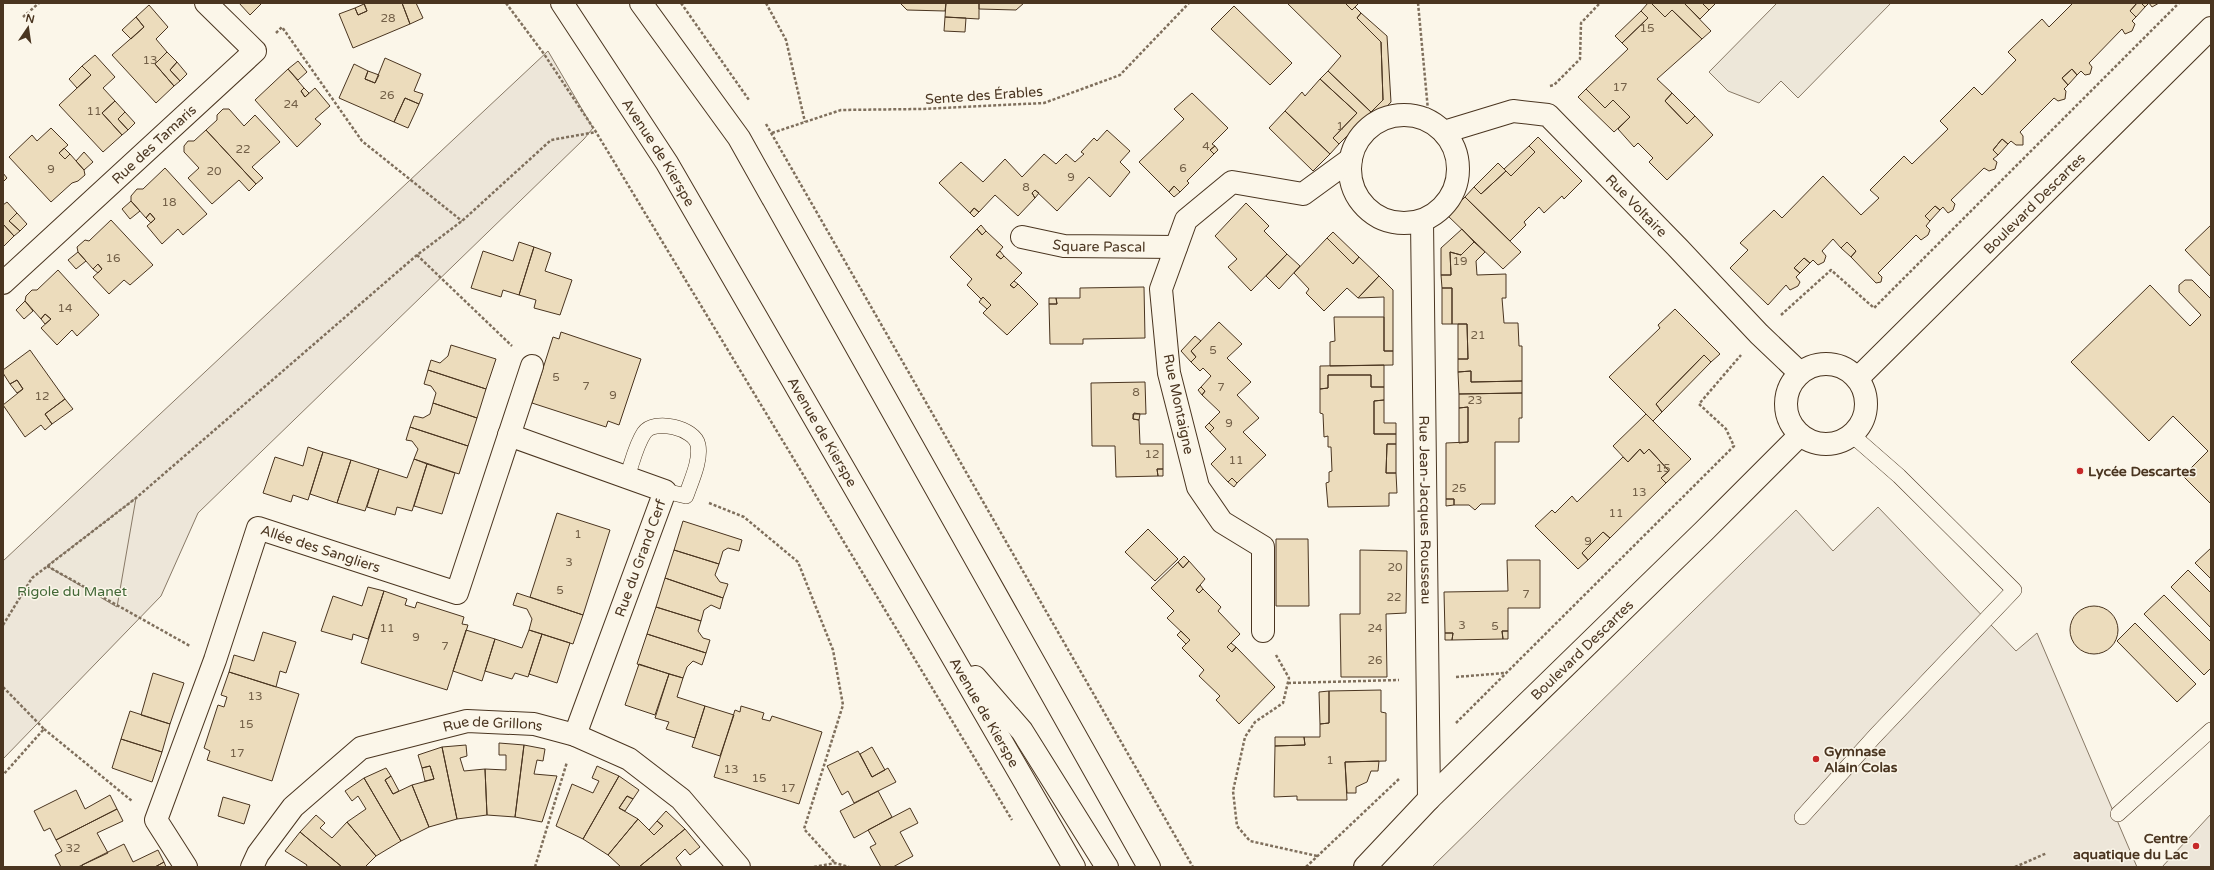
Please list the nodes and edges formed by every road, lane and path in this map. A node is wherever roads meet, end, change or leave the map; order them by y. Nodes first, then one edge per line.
1 (39, 3) edge
2 (206, 3) edge
3 (506, 3) edge
4 (562, 3) edge
5 (641, 3) edge
6 (681, 3) edge
7 (766, 3) edge
8 (1189, 3) edge
9 (1418, 3) edge
10 (1600, 3) edge
11 (2180, 3) edge
12 (23, 16) dead end
13 (2211, 28) edge
14 (255, 51) junction
15 (1547, 87) dead end
16 (754, 107) dead end
17 (763, 120) dead end
18 (805, 122) junction
19 (1436, 127) junction
20 (596, 132) junction
21 (772, 132) junction
22 (1351, 159) junction
23 (462, 221) junction
24 (1422, 221) junction
25 (1022, 237) dead end
26 (1176, 247) junction
27 (417, 255) junction
28 (3, 283) edge
29 (1759, 334) junction
30 (532, 366) joint
31 (1800, 373) junction
32 (1858, 378) junction
33 (1800, 434) junction
34 (1852, 435) junction
35 (509, 436) junction
36 (627, 477) junction
37 (665, 491) junction
38 (686, 496) junction
39 (47, 566) junction
40 (3, 625) edge
41 (1263, 631) joint
42 (945, 644) junction
43 (215, 660) junction
44 (1506, 673) junction
45 (1428, 680) junction
46 (1288, 683) junction
47 (3, 687) edge
48 (44, 729) junction
49 (2211, 730) edge
50 (575, 734) junction
51 (1429, 750) junction
52 (3, 775) edge
53 (1430, 799) junction
54 (2118, 814) dead end
55 (1802, 817) dead end
56 (156, 820) junction
57 (1015, 826) dead end
58 (2047, 852) dead end
59 (1317, 856) junction
60 (835, 863) junction
61 (186, 867) edge
62 (252, 867) edge
63 (535, 867) edge
64 (739, 867) edge
65 (814, 867) edge
66 (849, 867) edge
67 (1074, 867) edge
68 (1107, 867) edge
69 (1149, 867) edge
70 (1193, 867) edge
71 (1306, 867) edge
72 (1365, 867) edge
73 (2015, 867) edge

1 - 12 path
2 - 14 street
3 - 20 path
4 - 42 street, Avenue de Kierspe
5 - 69 street
6 - 16 path
7 - 18 path
8 - 18 path, Sente des Érables
9 - 19 path
10 - 15 path
11 - 29 path
13 - 32 street, Boulevard Descartes
14 - 23 path
14 - 28 street, Rue des Tamaris
17 - 21 path
18 - 21 path, Sente des Érables
19 - 22 street
19 - 24 street
19 - 29 street, Rue Voltaire
20 - 23 path
20 - 57 path
21 - 70 path
22 - 24 street
22 - 26 street, Rue Montaigne
23 - 27 path
24 - 45 street, Rue Jean-Jacques Rousseau
25 - 26 street, Square Pascal
26 - 41 street, Rue Montaigne
27 - 30 path
27 - 39 path
29 - 31 street, Rue Voltaire
29 - 44 path
30 - 35 street, Allée des Sangliers
31 - 32 street
31 - 33 street
32 - 34 street
33 - 34 street
33 - 53 street, Boulevard Descartes
34 - 55 lane
35 - 36 street, Rue du Grand Cerf
35 - 43 street, Allée des Sangliers
36 - 37 street, Rue du Grand Cerf
36 - 38 lane
37 - 38 lane
37 - 50 street, Rue du Grand Cerf
38 - 60 path
39 - 40 path
39 - 43 path
41 - 46 path
42 - 67 street, Avenue de Kierspe
42 - 68 street
43 - 56 street, Allée des Sangliers
44 - 45 path
44 - 51 path
45 - 46 path
45 - 51 street, Rue Jean-Jacques Rousseau
46 - 59 path
47 - 48 path
48 - 52 path
48 - 56 path
49 - 54 lane
50 - 62 street, Rue de Grillons
50 - 63 path
50 - 64 street, Rue de Grillons
51 - 53 street, Rue Jean-Jacques Rousseau
51 - 59 path
53 - 72 street, Boulevard Descartes
56 - 61 street
58 - 73 path
59 - 71 path
60 - 65 path
60 - 66 path

